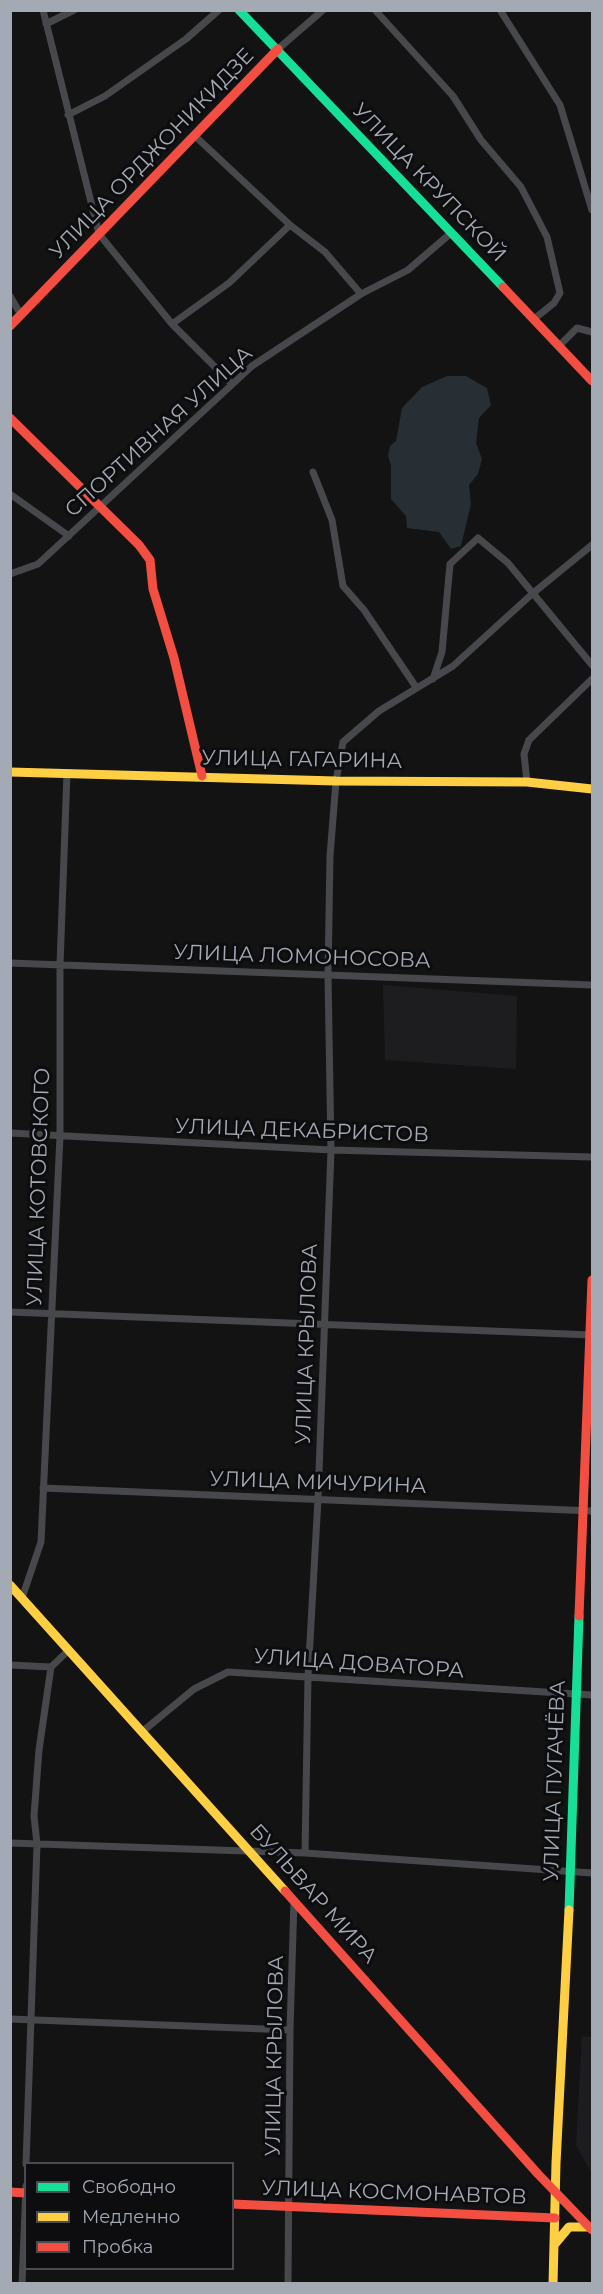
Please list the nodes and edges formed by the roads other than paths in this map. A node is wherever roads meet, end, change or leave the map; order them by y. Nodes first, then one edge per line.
1 (43, 10) edge
2 (74, 10) edge
3 (219, 10) edge
4 (239, 10) edge
5 (323, 10) edge
6 (375, 10) edge
7 (500, 10) edge
8 (46, 24) junction
9 (278, 50) junction
10 (68, 115) junction
11 (195, 136) junction
12 (592, 210) edge
13 (290, 225) junction
14 (451, 233) junction
15 (99, 234) junction
16 (361, 294) junction
17 (10, 296) edge
18 (21, 315) junction
19 (534, 319) junction
20 (172, 324) junction
21 (10, 326) edge
22 (592, 332) edge
23 (559, 346) junction
24 (592, 381) edge
25 (231, 383) junction
26 (10, 418) edge
27 (313, 472) dead end
28 (10, 494) edge
29 (100, 507) junction
30 (69, 536) junction
31 (592, 545) edge
32 (10, 574) edge
33 (532, 594) junction
34 (592, 665) edge
35 (432, 679) junction
36 (592, 679) edge
37 (416, 687) junction
38 (10, 772) edge
39 (66, 773) junction
40 (202, 776) junction
41 (336, 781) junction
42 (527, 782) junction
43 (592, 789) edge
44 (10, 963) edge
45 (60, 965) junction
46 (328, 975) junction
47 (592, 985) edge
48 (10, 1132) edge
49 (60, 1136) junction
50 (331, 1150) junction
51 (592, 1157) edge
52 (592, 1280) edge
53 (10, 1312) edge
54 (51, 1314) junction
55 (324, 1325) junction
56 (592, 1335) edge
57 (43, 1488) junction
58 (318, 1499) junction
59 (589, 1510) edge
60 (10, 1585) edge
61 (22, 1598) junction
62 (69, 1650) junction
63 (10, 1665) edge
64 (51, 1667) junction
65 (308, 1677) junction
66 (575, 1695) junction
67 (592, 1695) edge
68 (142, 1731) junction
69 (10, 1843) edge
70 (37, 1844) junction
71 (250, 1851) junction
72 (305, 1853) junction
73 (571, 1873) junction
74 (592, 1873) edge
75 (294, 1900) junction
76 (10, 2019) edge
77 (31, 2020) junction
78 (290, 2030) junction
79 (26, 2162) edge
80 (555, 2192) junction
81 (234, 2204) edge
82 (290, 2208) junction
83 (555, 2218) junction
84 (24, 2223) edge
85 (591, 2229) edge
86 (553, 2245) junction
87 (22, 2283) edge
88 (288, 2283) edge
89 (553, 2283) edge

1 - 8 street
2 - 8 street
3 - 10 street
4 - 9 street, УЛИЦА КРУПСКОЙ
5 - 9 street, УЛИЦА ОРДЖОНИКИДЗЕ
6 - 19 street
7 - 12 street
8 - 10 street
9 - 11 street, УЛИЦА ОРДЖОНИКИДЗЕ
9 - 14 street, УЛИЦА КРУПСКОЙ
10 - 15 street
11 - 13 street
11 - 15 street, УЛИЦА ОРДЖОНИКИДЗЕ
13 - 16 street
13 - 20 street
14 - 16 street, СПОРТИВНАЯ УЛИЦА
14 - 19 street, УЛИЦА КРУПСКОЙ
15 - 18 street, УЛИЦА ОРДЖОНИКИДЗЕ
15 - 20 street
16 - 25 street, СПОРТИВНАЯ УЛИЦА
17 - 18 street
18 - 21 street, УЛИЦА ОРДЖОНИКИДЗЕ
19 - 23 street, УЛИЦА КРУПСКОЙ
20 - 25 street
22 - 23 street
23 - 24 street, УЛИЦА КРУПСКОЙ
25 - 29 street, СПОРТИВНАЯ УЛИЦА
26 - 29 street
27 - 37 street
28 - 30 street, СПОРТИВНАЯ УЛИЦА
29 - 30 street, СПОРТИВНАЯ УЛИЦА
29 - 40 street
30 - 32 street, СПОРТИВНАЯ УЛИЦА
31 - 33 street, УЛИЦА КРЫЛОВА
33 - 34 street
33 - 35 street, УЛИЦА КРЫЛОВА
33 - 35 street
35 - 37 street, УЛИЦА КРЫЛОВА
36 - 42 street
37 - 41 street, УЛИЦА КРЫЛОВА
38 - 39 street, УЛИЦА ГАГАРИНА
39 - 40 street, УЛИЦА ГАГАРИНА
39 - 45 street, УЛИЦА КОТОВСКОГО
40 - 41 street, УЛИЦА ГАГАРИНА
41 - 42 street, УЛИЦА ГАГАРИНА
41 - 46 street, УЛИЦА КРЫЛОВА
42 - 43 street, УЛИЦА ГАГАРИНА
44 - 45 street, УЛИЦА ЛОМОНОСОВА
45 - 46 street, УЛИЦА ЛОМОНОСОВА
45 - 49 street, УЛИЦА КОТОВСКОГО
46 - 47 street, УЛИЦА ЛОМОНОСОВА
46 - 50 street, УЛИЦА КРЫЛОВА
48 - 49 street, УЛИЦА ДЕКАБРИСТОВ
49 - 50 street, УЛИЦА ДЕКАБРИСТОВ
49 - 54 street, УЛИЦА КОТОВСКОГО
50 - 51 street, УЛИЦА ДЕКАБРИСТОВ
50 - 55 street, УЛИЦА КРЫЛОВА
52 - 56 street, УЛИЦА ПУГАЧЁВА
53 - 54 street
54 - 55 street
54 - 57 street, УЛИЦА КОТОВСКОГО
55 - 56 street
55 - 58 street, УЛИЦА КРЫЛОВА
56 - 59 street, УЛИЦА ПУГАЧЁВА
57 - 58 street, УЛИЦА МИЧУРИНА
57 - 61 street, УЛИЦА КОТОВСКОГО
58 - 59 street, УЛИЦА МИЧУРИНА
58 - 65 street, УЛИЦА КРЫЛОВА
59 - 66 street, УЛИЦА ПУГАЧЁВА
60 - 61 street, БУЛЬВАР МИРА
61 - 62 street, БУЛЬВАР МИРА
62 - 64 street
62 - 68 street, БУЛЬВАР МИРА
63 - 64 street
64 - 70 street
65 - 66 street, УЛИЦА ДОВАТОРА
65 - 68 street, УЛИЦА ДОВАТОРА
65 - 72 street, УЛИЦА КРЫЛОВА
66 - 67 street, УЛИЦА ДОВАТОРА
66 - 73 street, УЛИЦА ПУГАЧЁВА
68 - 71 street, БУЛЬВАР МИРА
69 - 70 street
70 - 71 street
70 - 77 street
71 - 72 street
71 - 75 street, БУЛЬВАР МИРА
72 - 73 street
73 - 74 street
73 - 80 street, УЛИЦА ПУГАЧЁВА
75 - 78 street, УЛИЦА КРЫЛОВА
75 - 80 street, БУЛЬВАР МИРА
76 - 77 street
77 - 78 street
77 - 79 street
78 - 82 street, УЛИЦА КРЫЛОВА
80 - 83 street, УЛИЦА ПУГАЧЁВА
80 - 85 street, БУЛЬВАР МИРА
81 - 82 street, УЛИЦА КОСМОНАВТОВ
82 - 83 street, УЛИЦА КОСМОНАВТОВ
82 - 88 street, УЛИЦА КРЫЛОВА
83 - 86 street, УЛИЦА ПУГАЧЁВА
84 - 87 street
85 - 86 street, БУЛЬВАР МИРА
86 - 89 street, УЛИЦА ПУГАЧЁВА

